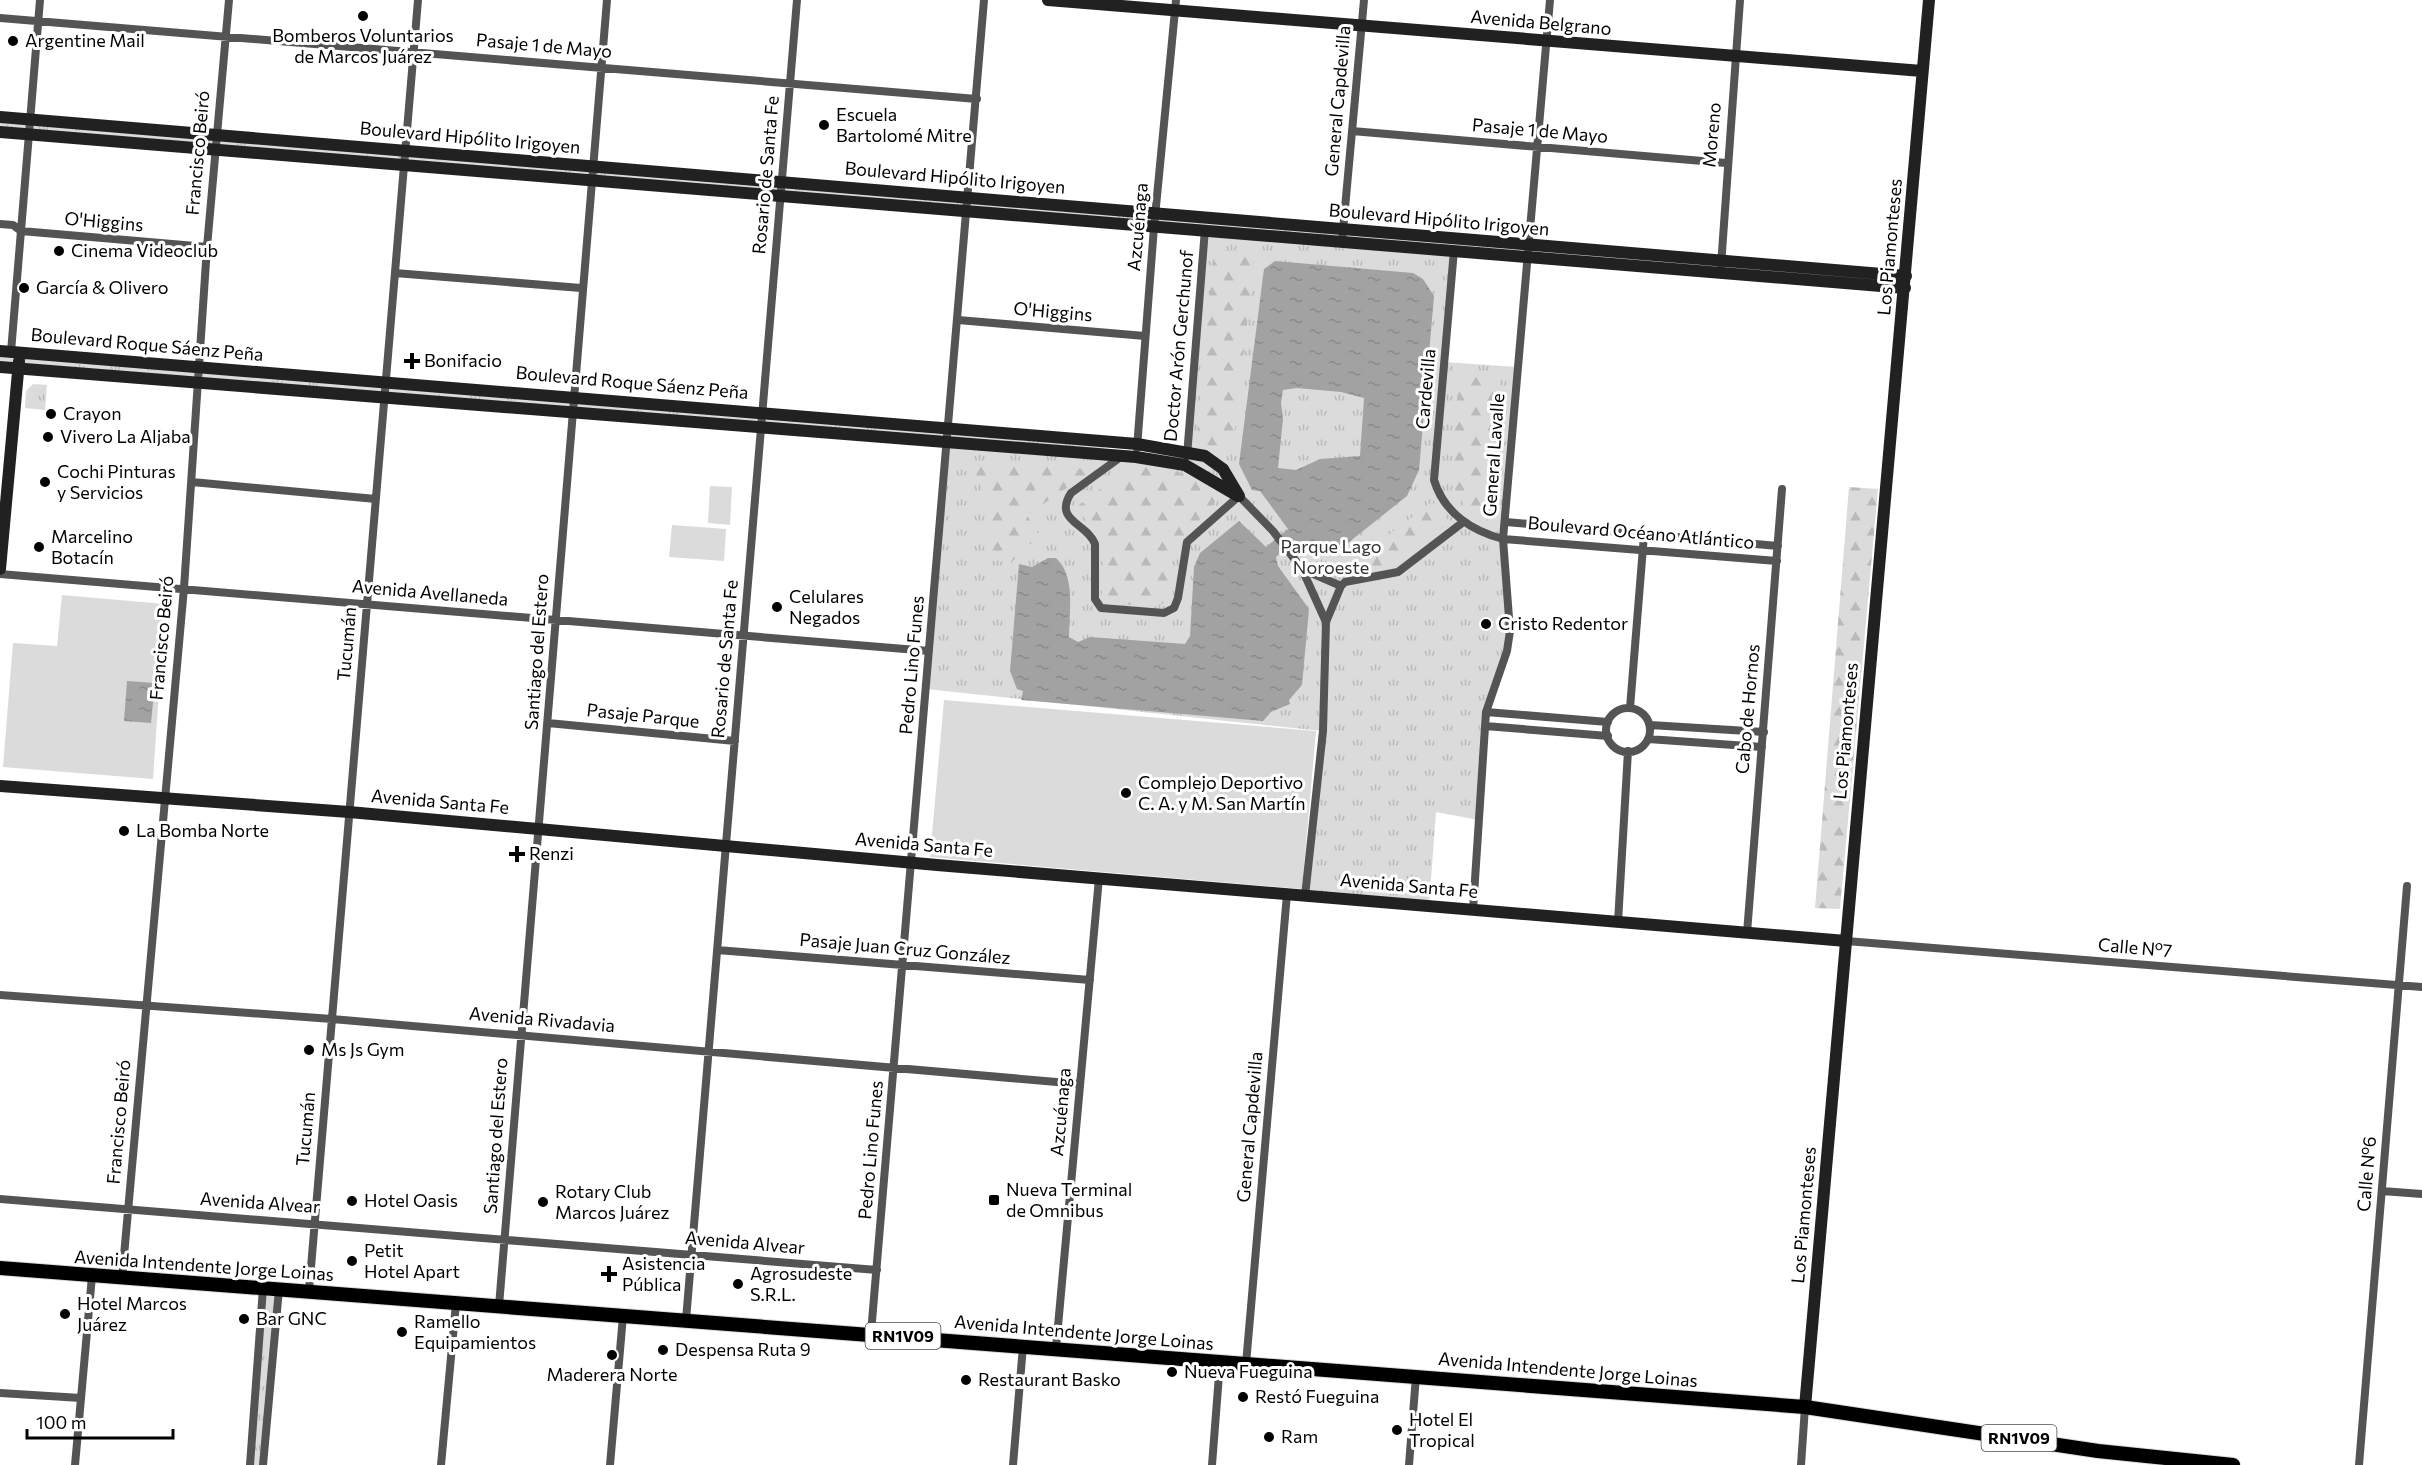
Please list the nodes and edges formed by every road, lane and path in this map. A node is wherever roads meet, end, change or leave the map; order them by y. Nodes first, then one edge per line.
1 (40, 0) edge
2 (229, 0) edge
3 (418, 0) edge
4 (607, 0) edge
5 (797, 0) edge
6 (984, 0) edge
7 (1048, 0) edge
8 (1364, 0) edge
9 (1550, 0) edge
10 (1740, 0) edge
11 (1929, 0) edge
12 (1175, 5) edge
13 (0, 18) edge
14 (38, 21) junction
15 (1362, 25) junction
16 (226, 37) junction
17 (1546, 42) junction
18 (413, 52) junction
19 (1736, 58) junction
20 (602, 67) junction
21 (1922, 71) junction
22 (790, 83) junction
23 (977, 99) junction
24 (0, 117) edge
25 (28, 119) junction
26 (1352, 131) junction
27 (0, 132) edge
28 (27, 135) junction
29 (216, 135) junction
30 (1539, 147) junction
31 (405, 150) junction
32 (215, 151) junction
33 (1726, 163) junction
34 (404, 165) junction
35 (592, 166) junction
36 (591, 181) junction
37 (782, 182) junction
38 (780, 197) junction
39 (969, 197) junction
40 (967, 213) junction
41 (1155, 214) junction
42 (0, 224) edge
43 (1154, 227) junction
44 (1205, 229) junction
45 (21, 231) junction
46 (1343, 236) junction
47 (207, 247) junction
48 (1454, 250) junction
49 (1529, 251) junction
50 (1721, 268) junction
51 (395, 273) junction
52 (1905, 282) junction
53 (581, 288) junction
54 (958, 320) junction
55 (1145, 336) junction
56 (8, 352) edge
57 (0, 367) edge
58 (18, 368) junction
59 (198, 368) junction
60 (0, 372) edge
61 (197, 382) junction
62 (386, 382) junction
63 (573, 396) junction
64 (384, 397) junction
65 (572, 412) junction
66 (762, 412) junction
67 (761, 427) junction
68 (949, 427) junction
69 (947, 443) junction
70 (1137, 444) junction
71 (1187, 451) junction
72 (1122, 456) junction
73 (1137, 457) junction
74 (1185, 465) junction
75 (192, 482) junction
76 (1782, 489) dead end
77 (1239, 496) junction
78 (376, 499) junction
79 (1506, 522) junction
80 (1462, 523) junction
81 (1644, 535) junction
82 (1503, 539) junction
83 (1778, 546) junction
84 (1642, 550) junction
85 (1777, 561) junction
86 (0, 569) edge
87 (1302, 570) junction
88 (0, 574) edge
89 (1341, 586) junction
90 (184, 588) junction
91 (367, 604) junction
92 (556, 619) junction
93 (1326, 622) junction
94 (744, 636) junction
95 (929, 651) junction
96 (1630, 708) junction
97 (1486, 712) junction
98 (1608, 722) junction
99 (548, 723) junction
100 (1650, 724) junction
101 (1485, 726) junction
102 (1764, 732) junction
103 (1608, 736) junction
104 (1648, 739) junction
105 (735, 741) junction
106 (1762, 747) junction
107 (1628, 751) junction
108 (0, 786) edge
109 (164, 797) junction
110 (350, 812) junction
111 (539, 830) junction
112 (726, 846) junction
113 (913, 862) junction
114 (1099, 878) junction
115 (2407, 886) dead end
116 (1287, 894) junction
117 (1305, 896) junction
118 (1473, 910) junction
119 (1618, 922) junction
120 (1747, 933) junction
121 (1846, 941) junction
122 (717, 950) junction
123 (903, 967) junction
124 (1090, 980) junction
125 (2399, 985) junction
126 (2422, 987) edge
127 (0, 995) edge
128 (145, 1006) junction
129 (332, 1018) junction
130 (520, 1035) junction
131 (709, 1051) junction
132 (895, 1069) junction
133 (1080, 1084) junction
134 (2382, 1191) junction
135 (2422, 1194) edge
136 (0, 1199) edge
137 (129, 1211) junction
138 (315, 1224) junction
139 (505, 1238) junction
140 (692, 1255) junction
141 (0, 1268) edge
142 (877, 1270) junction
143 (92, 1276) junction
144 (122, 1278) junction
145 (263, 1288) junction
146 (279, 1289) junction
147 (309, 1291) junction
148 (456, 1303) junction
149 (499, 1306) junction
150 (623, 1316) junction
151 (686, 1320) junction
152 (871, 1333) junction
153 (1023, 1346) junction
154 (1056, 1348) junction
155 (1220, 1362) junction
156 (1246, 1364) junction
157 (1416, 1376) junction
158 (0, 1393) edge
159 (81, 1398) junction
160 (1805, 1407) junction
161 (75, 1465) edge
162 (250, 1465) edge
163 (263, 1465) edge
164 (441, 1465) edge
165 (610, 1465) edge
166 (1013, 1465) edge
167 (1212, 1465) edge
168 (1409, 1465) edge
169 (1801, 1465) edge
170 (2233, 1465) edge
171 (2359, 1465) edge

1 - 14 street
2 - 16 street, Francisco Beiró
3 - 18 street, Tucumán
4 - 20 street, Santiago del Estero
5 - 22 street, Rosario de Santa Fe
6 - 23 street, Pedro Lino Funes
7 - 12 street, Avenida Belgrano
8 - 15 street, General Capdevilla
9 - 17 street, General Lavalle
10 - 19 street, Moreno
11 - 21 street, Los Piamonteses
12 - 15 street, Avenida Belgrano
12 - 41 street, Azcuénaga
13 - 14 street, Pasaje 1 de Mayo
14 - 16 street, Pasaje 1 de Mayo
14 - 25 street
15 - 17 street, Avenida Belgrano
15 - 26 street, General Capdevilla
16 - 18 street, Pasaje 1 de Mayo
16 - 29 street, Francisco Beiró
17 - 19 street, Avenida Belgrano
17 - 30 street, General Lavalle
18 - 20 street, Pasaje 1 de Mayo
18 - 31 street, Tucumán
19 - 21 street, Avenida Belgrano
19 - 33 street, Moreno
20 - 22 street, Pasaje 1 de Mayo
20 - 35 street, Santiago del Estero
21 - 52 street, Los Piamonteses
22 - 23 street, Pasaje 1 de Mayo
22 - 37 street, Rosario de Santa Fe
23 - 39 street, Pedro Lino Funes
24 - 25 street, Boulevard Hipólito Irigoyen
25 - 28 street
25 - 29 street, Boulevard Hipólito Irigoyen
26 - 30 street, Pasaje 1 de Mayo
26 - 46 street, General Capdevilla
27 - 28 street, Boulevard Hipólito Irigoyen
28 - 32 street, Boulevard Hipólito Irigoyen
28 - 45 street
29 - 31 street, Boulevard Hipólito Irigoyen
29 - 32 street, Francisco Beiró
30 - 33 street, Pasaje 1 de Mayo
30 - 49 street, General Lavalle
31 - 34 street, Tucumán
31 - 35 street, Boulevard Hipólito Irigoyen
32 - 34 street, Boulevard Hipólito Irigoyen
32 - 47 street, Francisco Beiró
33 - 50 street, Moreno
34 - 36 street, Boulevard Hipólito Irigoyen
34 - 51 street, Tucumán
35 - 36 street, Santiago del Estero
35 - 37 street, Boulevard Hipólito Irigoyen
36 - 38 street, Boulevard Hipólito Irigoyen
36 - 53 street, Santiago del Estero
37 - 38 street, Rosario de Santa Fe
37 - 39 street, Boulevard Hipólito Irigoyen
38 - 40 street, Boulevard Hipólito Irigoyen
38 - 66 street, Rosario de Santa Fe
39 - 40 street, Pedro Lino Funes
39 - 41 street, Boulevard Hipólito Irigoyen
40 - 43 street, Boulevard Hipólito Irigoyen
40 - 54 street, Pedro Lino Funes
41 - 43 street, Azcuénaga
41 - 46 street, Boulevard Hipólito Irigoyen
42 - 45 street, O'Higgins
43 - 44 street, Boulevard Hipólito Irigoyen
43 - 55 street, Azcuénaga
44 - 46 street, Boulevard Hipólito Irigoyen
44 - 71 street, Doctor Arón Gerchunof
45 - 47 street, O'Higgins
45 - 56 street
46 - 48 street, Boulevard Hipólito Irigoyen
46 - 49 street, Boulevard Hipólito Irigoyen
47 - 59 street, Francisco Beiró
48 - 49 street, Boulevard Hipólito Irigoyen
48 - 80 street, Cardevilla
49 - 50 street, Boulevard Hipólito Irigoyen
49 - 79 street, General Lavalle
50 - 52 street, Boulevard Hipólito Irigoyen
51 - 53 street
51 - 62 street, Tucumán
52 - 121 street, Los Piamonteses
53 - 63 street, Santiago del Estero
54 - 55 street, O'Higgins
54 - 68 street, Pedro Lino Funes
55 - 70 street, Azcuénaga
56 - 57 street
56 - 58 street
56 - 59 street, Boulevard Roque Sáenz Peña
57 - 58 street, Boulevard Roque Sáenz Peña
57 - 60 street
58 - 61 street, Boulevard Roque Sáenz Peña
58 - 86 street
59 - 61 street, Francisco Beiró
59 - 62 street, Boulevard Roque Sáenz Peña
61 - 64 street, Boulevard Roque Sáenz Peña
61 - 75 street, Francisco Beiró
62 - 63 street, Boulevard Roque Sáenz Peña
62 - 64 street, Tucumán
63 - 65 street, Santiago del Estero
63 - 66 street, Boulevard Roque Sáenz Peña
64 - 65 street, Boulevard Roque Sáenz Peña
64 - 78 street, Tucumán
65 - 67 street, Boulevard Roque Sáenz Peña
65 - 92 street, Santiago del Estero
66 - 67 street, Rosario de Santa Fe
66 - 68 street, Boulevard Roque Sáenz Peña
67 - 69 street, Boulevard Roque Sáenz Peña
67 - 94 street, Rosario de Santa Fe
68 - 69 street, Pedro Lino Funes
68 - 70 street, Boulevard Roque Sáenz Peña
69 - 72 street, Boulevard Roque Sáenz Peña
69 - 95 street, Pedro Lino Funes
70 - 71 street, Boulevard Roque Sáenz Peña
70 - 73 street, Azcuénaga
71 - 74 street, Doctor Arón Gerchunof
71 - 77 street, Boulevard Roque Sáenz Peña
72 - 73 street, Boulevard Roque Sáenz Peña
72 - 77 street
73 - 74 street, Boulevard Roque Sáenz Peña
74 - 77 street, Boulevard Roque Sáenz Peña
75 - 78 street
75 - 90 street, Francisco Beiró
76 - 83 street, Cabo de Hornos
77 - 87 street, Boulevard Roque Sáenz Peña
78 - 91 street, Tucumán
79 - 81 street, Boulevard Océano Atlántico
79 - 82 street, General Lavalle
80 - 82 street, Boulevard Océano Atlántico
80 - 89 street
81 - 83 street, Boulevard Océano Atlántico
81 - 84 street
82 - 84 street, Boulevard Océano Atlántico
82 - 97 street, General Lavalle
83 - 85 street, Cabo de Hornos
84 - 85 street, Boulevard Océano Atlántico
84 - 96 street
85 - 102 street, Cabo de Hornos
87 - 89 street
87 - 93 street, Boulevard Roque Sáenz Peña
88 - 90 street, Avenida Avellaneda
89 - 93 street
90 - 91 street, Avenida Avellaneda
90 - 109 street, Francisco Beiró
91 - 92 street, Avenida Avellaneda
91 - 110 street, Tucumán
92 - 94 street, Avenida Avellaneda
92 - 99 street, Santiago del Estero
93 - 117 street
94 - 95 street, Avenida Avellaneda
94 - 105 street, Rosario de Santa Fe
95 - 113 street, Pedro Lino Funes
96 - 98 street
96 - 100 street
97 - 98 street
97 - 101 street, General Lavalle
98 - 103 street
99 - 105 street, Pasaje Parque
99 - 111 street, Santiago del Estero
100 - 102 street
100 - 104 street
101 - 103 street
101 - 118 street, General Lavalle
102 - 106 street, Cabo de Hornos
103 - 107 street
104 - 106 street
104 - 107 street
105 - 112 street, Rosario de Santa Fe
106 - 120 street, Cabo de Hornos
107 - 119 street
108 - 109 street, Avenida Santa Fe
109 - 110 street, Avenida Santa Fe
109 - 128 street, Francisco Beiró
110 - 111 street, Avenida Santa Fe
110 - 129 street, Tucumán
111 - 112 street, Avenida Santa Fe
111 - 130 street, Santiago del Estero
112 - 113 street, Avenida Santa Fe
112 - 122 street, Rosario de Santa Fe
113 - 114 street, Avenida Santa Fe
113 - 123 street, Pedro Lino Funes
114 - 116 street, Avenida Santa Fe
114 - 124 street, Azcuénaga
115 - 125 street, Calle Nº6
116 - 117 street, Avenida Santa Fe
116 - 156 street, General Capdevilla
117 - 118 street, Avenida Santa Fe
118 - 119 street, Avenida Santa Fe
119 - 120 street, Avenida Santa Fe
120 - 121 street, Avenida Santa Fe
121 - 125 street, Calle Nº7
121 - 160 street, Los Piamonteses
122 - 123 street, Pasaje Juan Cruz González
122 - 131 street, Rosario de Santa Fe
123 - 124 street, Pasaje Juan Cruz González
123 - 132 street, Pedro Lino Funes
124 - 133 street, Azcuénaga
125 - 126 street, Calle Nº7
125 - 134 street, Calle Nº6
127 - 128 street, Avenida Rivadavia
128 - 129 street, Avenida Rivadavia
128 - 137 street, Francisco Beiró
129 - 130 street, Avenida Rivadavia
129 - 138 street, Tucumán
130 - 131 street, Avenida Rivadavia
130 - 139 street, Santiago del Estero
131 - 132 street, Avenida Rivadavia
131 - 140 street, Rosario de Santa Fe
132 - 133 street, Avenida Rivadavia
132 - 142 street, Pedro Lino Funes
133 - 154 street, Azcuénaga
134 - 135 street
134 - 171 street, Calle Nº6
136 - 137 street, Avenida Alvear
137 - 138 street, Avenida Alvear
137 - 144 street, Francisco Beiró
138 - 139 street, Avenida Alvear
138 - 147 street, Tucumán
139 - 140 street, Avenida Alvear
139 - 149 street, Santiago del Estero
140 - 142 street, Avenida Alvear
140 - 151 street, Rosario de Santa Fe
141 - 143 main road, Avenida Intendente Jorge Loinas / RN1V09
142 - 152 street, Pedro Lino Funes
143 - 144 main road, Avenida Intendente Jorge Loinas / RN1V09
143 - 159 street
144 - 145 main road, Avenida Intendente Jorge Loinas / RN1V09
145 - 146 main road, Avenida Intendente Jorge Loinas / RN1V09
145 - 162 street
146 - 147 main road, Avenida Intendente Jorge Loinas / RN1V09
146 - 163 street
147 - 148 main road, Avenida Intendente Jorge Loinas / RN1V09
148 - 149 main road, Avenida Intendente Jorge Loinas / RN1V09
148 - 164 street
149 - 150 main road, Avenida Intendente Jorge Loinas / RN1V09
150 - 151 main road, Avenida Intendente Jorge Loinas / RN1V09
150 - 165 street
151 - 152 main road, Avenida Intendente Jorge Loinas / RN1V09
152 - 153 main road, Avenida Intendente Jorge Loinas / RN1V09
153 - 154 main road, Avenida Intendente Jorge Loinas / RN1V09
153 - 166 street
154 - 155 main road, Avenida Intendente Jorge Loinas / RN1V09
155 - 156 main road, Avenida Intendente Jorge Loinas / RN1V09
155 - 167 street
156 - 157 main road, Avenida Intendente Jorge Loinas / RN1V09
157 - 160 main road, Avenida Intendente Jorge Loinas / RN1V09
157 - 168 street
158 - 159 street
159 - 161 street
160 - 169 street, Los Piamonteses
160 - 170 main road, RN1V09

